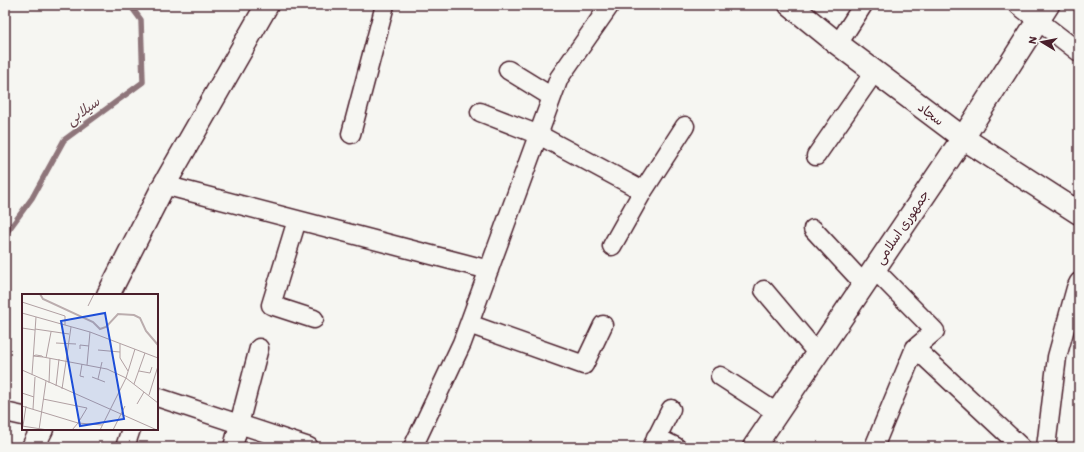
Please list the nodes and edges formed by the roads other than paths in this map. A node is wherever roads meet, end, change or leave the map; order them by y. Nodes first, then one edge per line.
1 (267, 5) edge
2 (385, 5) edge
3 (610, 5) edge
4 (790, 5) edge
5 (863, 5) edge
6 (1018, 5) edge
7 (1044, 12) edge
8 (838, 44) junction
9 (1079, 52) edge
10 (508, 70) dead end
11 (875, 71) junction
12 (552, 98) junction
13 (480, 112) dead end
14 (684, 126) dead end
15 (351, 134) dead end
16 (538, 135) junction
17 (963, 138) junction
18 (816, 156) dead end
19 (164, 185) junction
20 (643, 191) junction
21 (1079, 213) edge
22 (297, 220) junction
23 (813, 229) dead end
24 (612, 246) dead end
25 (489, 270) junction
26 (869, 277) junction
27 (1079, 282) edge
28 (764, 290) dead end
29 (109, 294) edge
30 (314, 319) dead end
31 (469, 324) junction
32 (603, 325) dead end
33 (259, 348) dead end
34 (914, 348) junction
35 (817, 354) junction
36 (720, 376) dead end
37 (158, 397) edge
38 (671, 408) dead end
39 (5, 412) edge
40 (777, 413) junction
41 (22, 416) edge
42 (239, 425) junction
43 (42, 430) edge
44 (131, 430) edge
45 (654, 442) edge
46 (33, 447) edge
47 (125, 447) edge
48 (233, 447) edge
49 (309, 447) edge
50 (413, 447) edge
51 (676, 447) edge
52 (754, 447) edge
53 (874, 447) edge
54 (1020, 447) edge
55 (1046, 447) edge

1 - 19 street
2 - 15 street
3 - 12 street
4 - 8 street, سجاد
5 - 8 street
6 - 7 street
7 - 9 street
7 - 17 street, جمهوری اسلامی
8 - 11 street, سجاد
10 - 12 street
11 - 17 street, سجاد
11 - 18 street
12 - 16 street
13 - 16 street
14 - 20 street
16 - 20 street
16 - 25 street
17 - 21 street, سجاد
17 - 26 street, جمهوری اسلامی
19 - 22 street
19 - 29 street
20 - 24 street
22 - 25 street
22 - 30 street
23 - 26 street
25 - 31 street
26 - 34 street
26 - 35 street, جمهوری اسلامی
27 - 55 street
28 - 35 street
31 - 32 street
31 - 50 street
33 - 42 street
34 - 53 street
34 - 54 street
35 - 40 street, جمهوری اسلامی
36 - 40 street
37 - 42 street
38 - 45 street
39 - 41 street
40 - 52 street, جمهوری اسلامی
42 - 48 street
42 - 49 street
43 - 46 street
44 - 47 street
45 - 51 street

